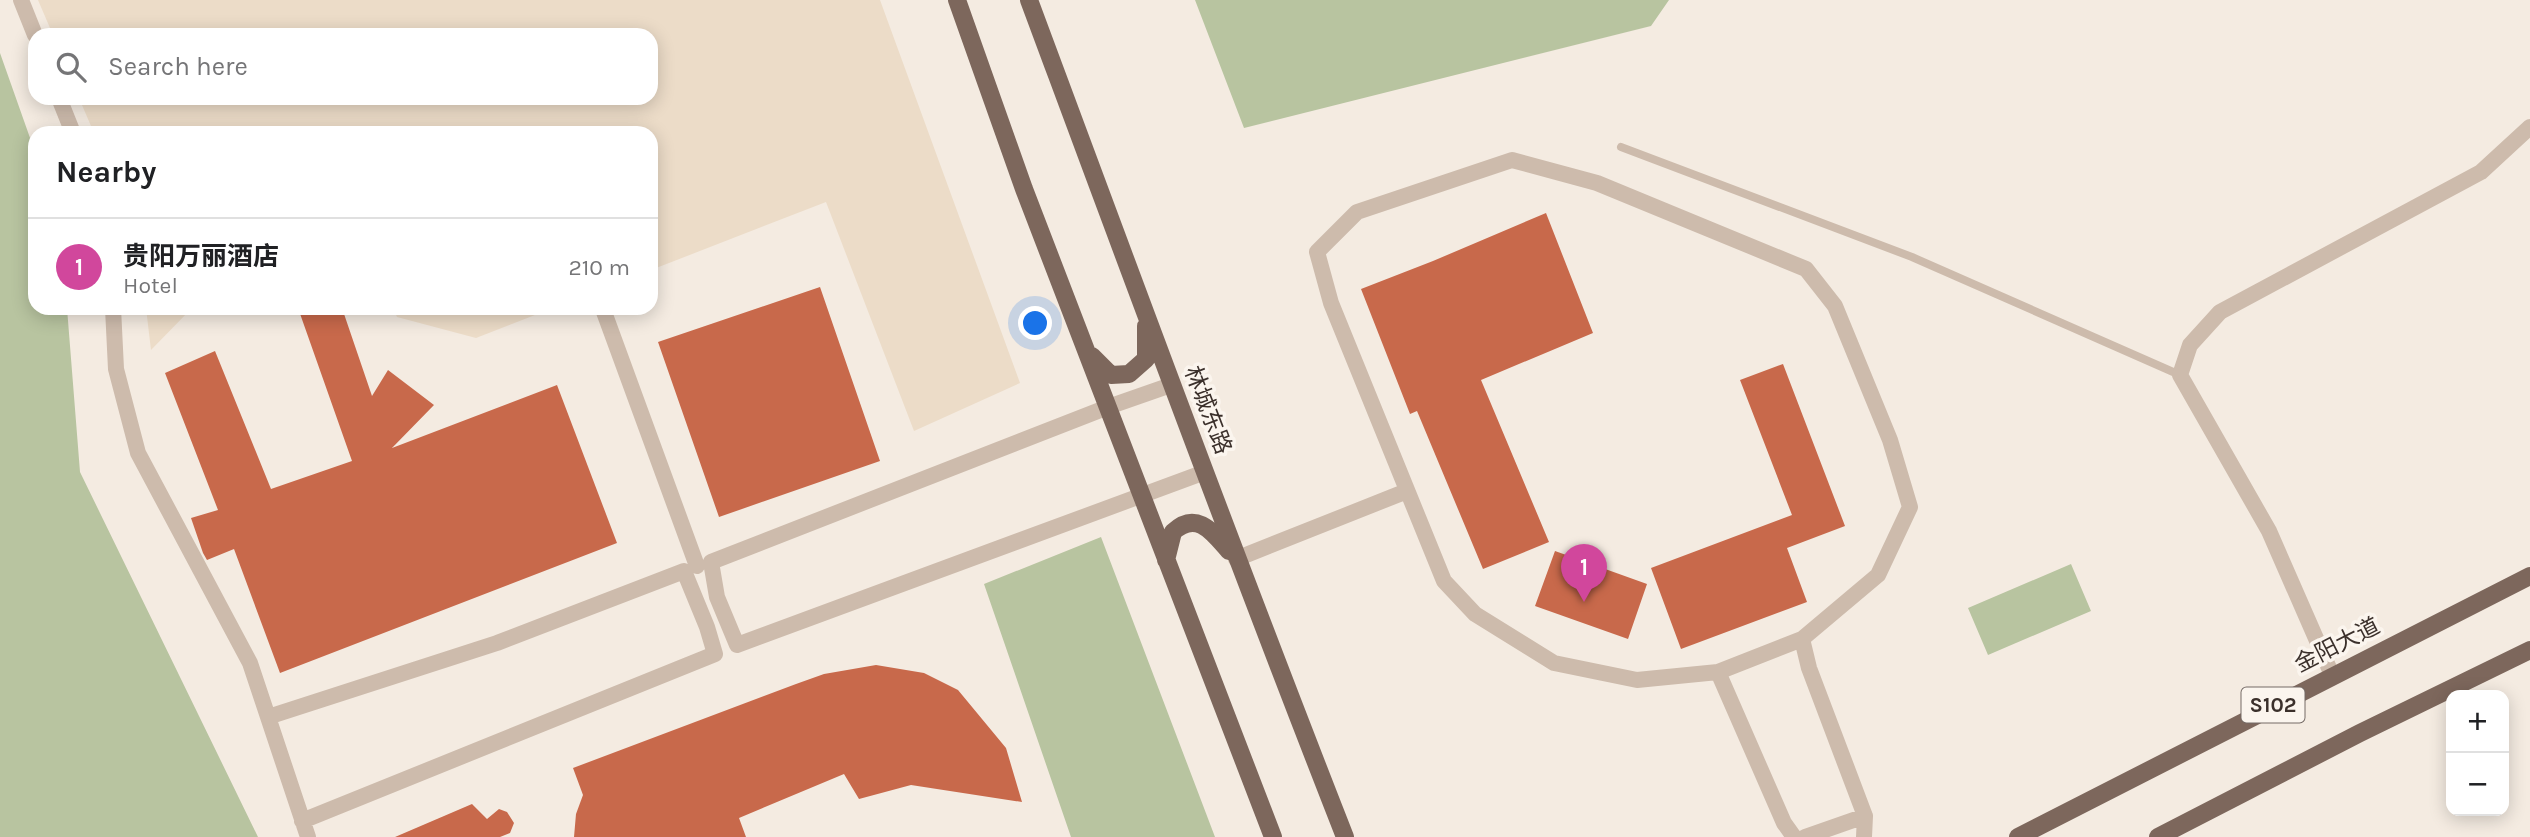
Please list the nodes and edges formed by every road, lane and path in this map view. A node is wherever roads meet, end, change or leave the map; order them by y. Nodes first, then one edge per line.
1 (21, 0) edge
2 (957, 0) edge
3 (1029, 0) edge
4 (32, 28) edge
5 (62, 105) edge
6 (70, 126) edge
7 (2530, 127) edge
8 (1621, 147) dead end
9 (113, 315) edge
10 (605, 315) edge
11 (1147, 316) junction
12 (1085, 348) junction
13 (2180, 375) junction
14 (1171, 385) junction
15 (1108, 407) junction
16 (1205, 472) junction
17 (1407, 491) junction
18 (1142, 497) junction
19 (1236, 559) junction
20 (1166, 560) junction
21 (698, 566) junction
22 (2530, 576) edge
23 (1802, 639) junction
24 (737, 645) junction
25 (2530, 650) edge
26 (715, 654) junction
27 (1718, 672) junction
28 (2332, 675) junction
29 (268, 717) junction
30 (1865, 816) junction
31 (305, 829) edge
32 (1273, 837) edge
33 (1345, 837) edge
34 (1794, 837) edge
35 (1805, 837) edge
36 (1864, 837) edge
37 (2018, 837) edge
38 (2158, 837) edge

1 - 4 street
2 - 12 main road
3 - 11 main road, 林城东路
5 - 6 street
7 - 13 street
8 - 13 lane
9 - 29 street
10 - 21 street
11 - 12 main road
11 - 14 main road, 林城东路
12 - 15 main road
13 - 28 street
14 - 15 street
14 - 16 main road, 林城东路
15 - 18 main road
15 - 21 street
16 - 18 street
16 - 19 main road, 林城东路
17 - 19 street
17 - 23 street
17 - 27 street
18 - 20 main road
18 - 24 street
19 - 20 main road
19 - 33 main road, 林城东路
20 - 32 main road
21 - 24 street
21 - 26 street
21 - 29 street
22 - 28 main road, 金阳大道 / S102
23 - 27 street
23 - 30 street
24 - 26 street
25 - 38 main road
26 - 31 street
27 - 34 street
28 - 37 main road, 金阳大道 / S102
29 - 31 street
30 - 35 street
30 - 36 street

